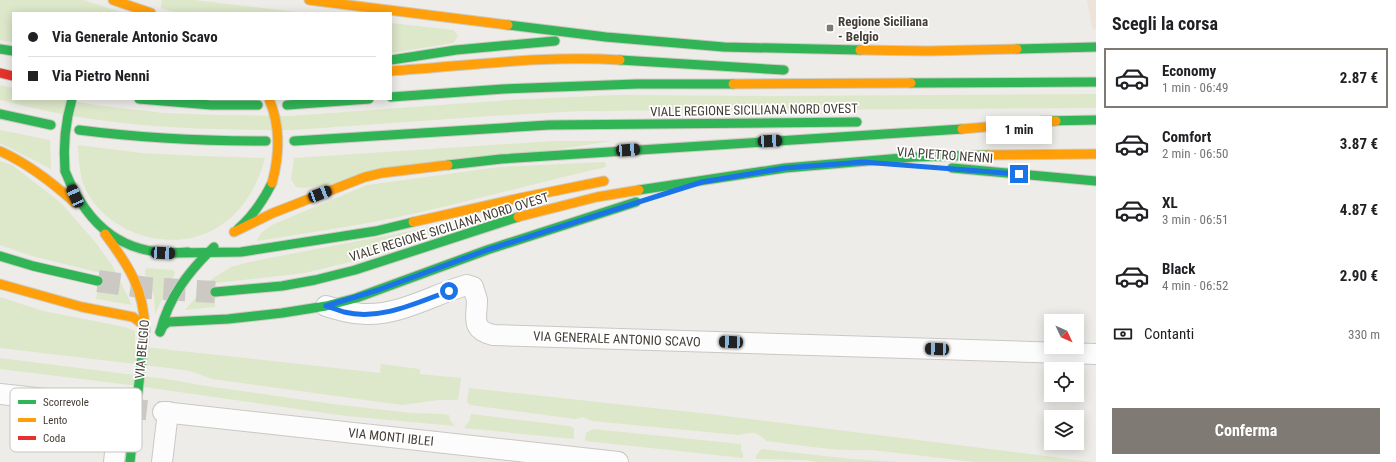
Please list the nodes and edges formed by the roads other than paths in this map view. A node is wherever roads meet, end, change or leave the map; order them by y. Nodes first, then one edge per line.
1 (113, 0) edge
2 (309, 0) edge
3 (148, 12) edge
4 (606, 37) junction
5 (1096, 48) edge
6 (0, 49) edge
7 (12, 51) edge
8 (392, 60) edge
9 (790, 70) dead end
10 (392, 71) edge
11 (0, 73) edge
12 (868, 74) dead end
13 (12, 76) edge
14 (1055, 82) junction
15 (1096, 82) edge
16 (392, 97) edge
17 (72, 100) edge
18 (151, 100) edge
19 (269, 100) edge
20 (354, 100) edge
21 (258, 105) dead end
22 (287, 105) dead end
23 (0, 114) edge
24 (1096, 120) edge
25 (1056, 121) junction
26 (865, 122) dead end
27 (937, 122) dead end
28 (51, 125) dead end
29 (79, 130) dead end
30 (266, 141) dead end
31 (294, 141) dead end
32 (0, 151) edge
33 (1096, 154) edge
34 (863, 162) junction
35 (926, 166) dead end
36 (942, 167) dead end
37 (785, 168) junction
38 (682, 174) dead end
39 (612, 180) dead end
40 (1096, 181) edge
41 (702, 182) junction
42 (86, 213) junction
43 (98, 224) junction
44 (234, 232) junction
45 (221, 241) junction
46 (174, 253) junction
47 (207, 253) junction
48 (0, 256) edge
49 (98, 281) tunnel mouth
50 (0, 284) edge
51 (215, 292) tunnel mouth
52 (326, 306) junction
53 (145, 330) junction
54 (1096, 354) edge
55 (138, 388) edge
56 (0, 394) edge
57 (10, 395) edge
58 (116, 452) edge
59 (131, 452) edge
60 (114, 462) edge
61 (130, 462) edge
62 (162, 462) edge
63 (618, 462) edge

1 - 3 street
2 - 4 street
4 - 5 street
4 - 8 street
6 - 7 street
9 - 10 street
11 - 13 street
12 - 14 street
14 - 15 street, VIALE REGIONE SICILIANA NORD OVEST
14 - 16 street, VIALE REGIONE SICILIANA NORD OVEST
17 - 42 street, bridge
18 - 21 street
19 - 44 street, bridge
20 - 22 street
23 - 28 street
24 - 25 street
25 - 27 street
25 - 44 street
26 - 31 street, VIALE REGIONE SICILIANA NORD OVEST
29 - 30 street
32 - 42 street
33 - 34 street, VIALE REGIONE SICILIANA NORD OVEST
34 - 35 street, VIA PIETRO NENNI
34 - 37 street, VIALE REGIONE SICILIANA NORD OVEST
36 - 40 street, VIA PIETRO NENNI
37 - 38 street
37 - 41 street, VIALE REGIONE SICILIANA NORD OVEST
39 - 47 street
41 - 51 street, VIALE REGIONE SICILIANA NORD OVEST
41 - 52 street
42 - 43 street
43 - 46 street
43 - 53 street, VIA BELGIO
44 - 45 street
45 - 46 street
45 - 47 street, VIA BELGIO
46 - 47 street
47 - 52 street, VIA BELGIO
48 - 49 street
50 - 53 street
52 - 54 street, VIA GENERALE ANTONIO SCAVO
53 - 55 street, VIA BELGIO, bridge
56 - 57 street
58 - 60 street
59 - 61 street, VIA BELGIO, bridge
62 - 63 street, VIA MONTI IBLEI

